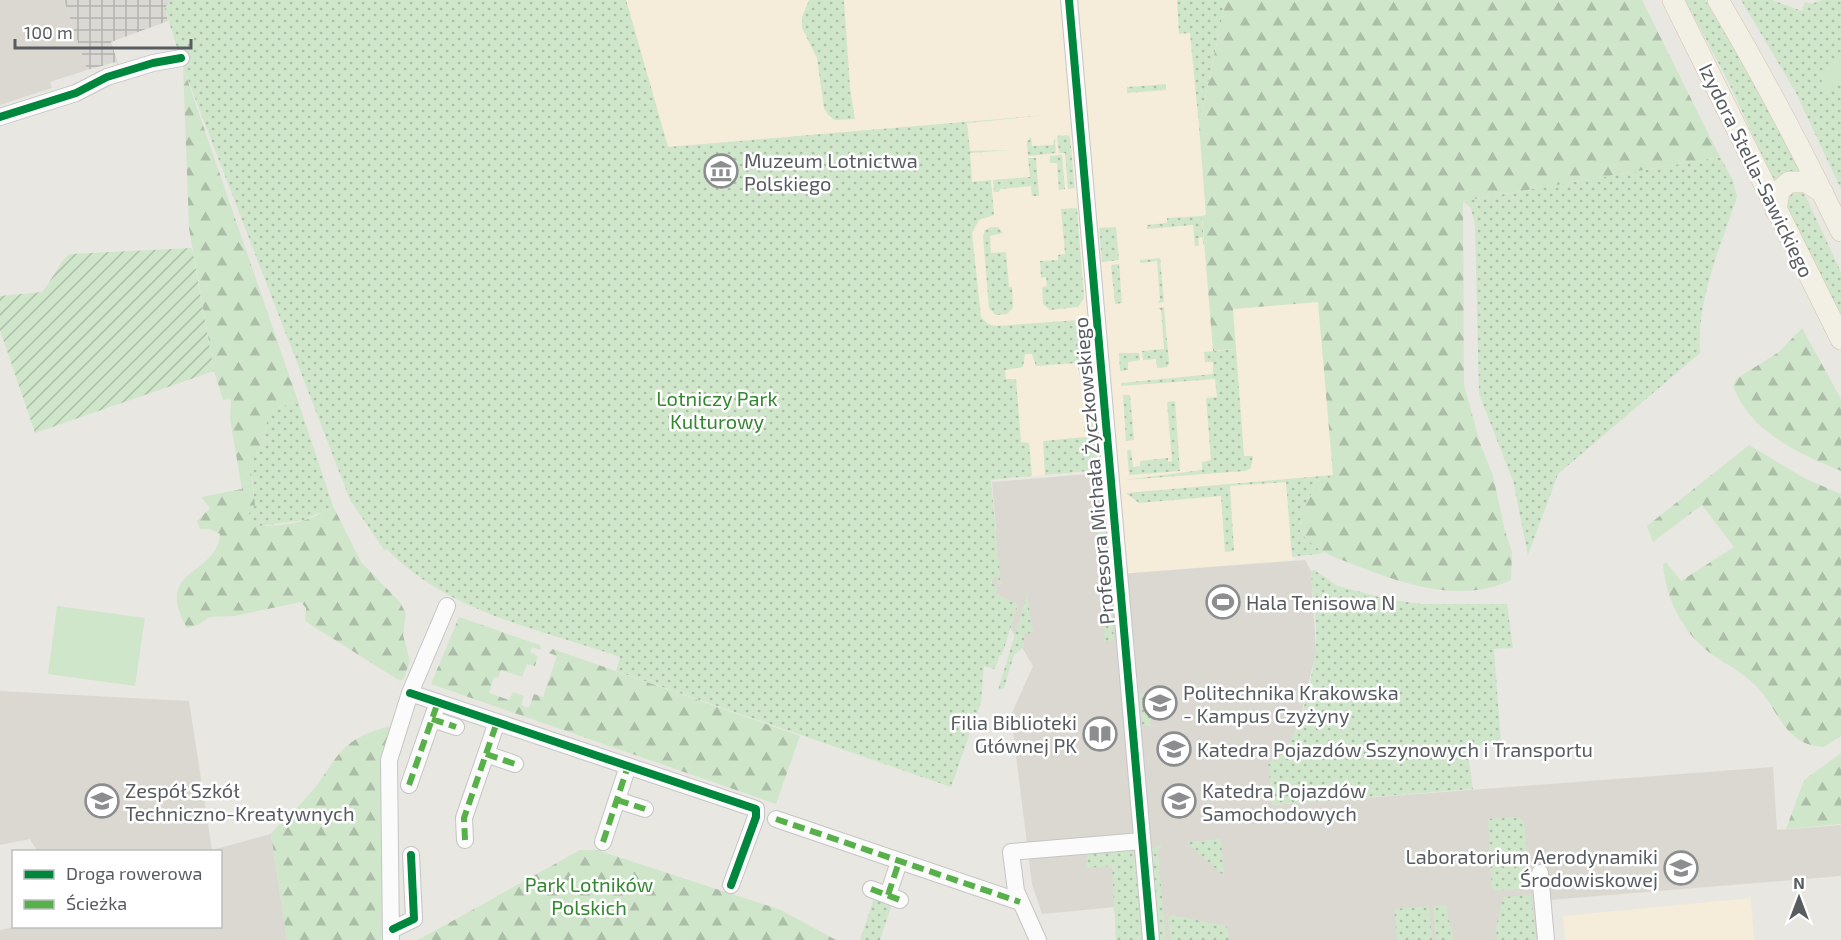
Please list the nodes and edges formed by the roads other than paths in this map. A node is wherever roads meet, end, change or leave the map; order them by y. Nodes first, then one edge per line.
1 (1069, 0) edge
2 (1673, 0) edge
3 (1718, 0) edge
4 (181, 58) dead end
5 (0, 117) edge
6 (1822, 193) junction
7 (1776, 211) junction
8 (1841, 231) edge
9 (1841, 339) edge
10 (447, 606) dead end
11 (410, 693) junction
12 (438, 702) junction
13 (432, 719) junction
14 (497, 722) junction
15 (456, 727) dead end
16 (486, 754) junction
17 (515, 764) dead end
18 (628, 766) junction
19 (409, 785) dead end
20 (617, 800) junction
21 (645, 809) dead end
22 (776, 819) dead end
23 (465, 840) dead end
24 (1142, 841) junction
25 (603, 842) dead end
26 (411, 855) dead end
27 (899, 862) junction
28 (1540, 873) dead end
29 (731, 885) dead end
30 (871, 889) dead end
31 (1020, 902) junction
32 (392, 934) edge
33 (1038, 940) edge
34 (1151, 940) edge
35 (1546, 940) edge

1 - 24 street, Profesora Michała Życzkowskiego
2 - 7 main road, Izydora Stella-Sawickiego
3 - 6 main road
4 - 5 street
6 - 7 main road
6 - 8 main road
7 - 9 main road, Izydora Stella-Sawickiego
10 - 11 street
11 - 12 street
11 - 32 street
12 - 13 street
12 - 14 street
13 - 15 street
13 - 19 street
14 - 16 street
14 - 18 street
16 - 17 street
16 - 23 street
18 - 20 street
18 - 29 street
20 - 21 street
20 - 25 street
22 - 27 street
24 - 31 street
24 - 34 street, Profesora Michała Życzkowskiego
26 - 32 street
27 - 30 street
27 - 31 street
28 - 35 street
31 - 33 street

